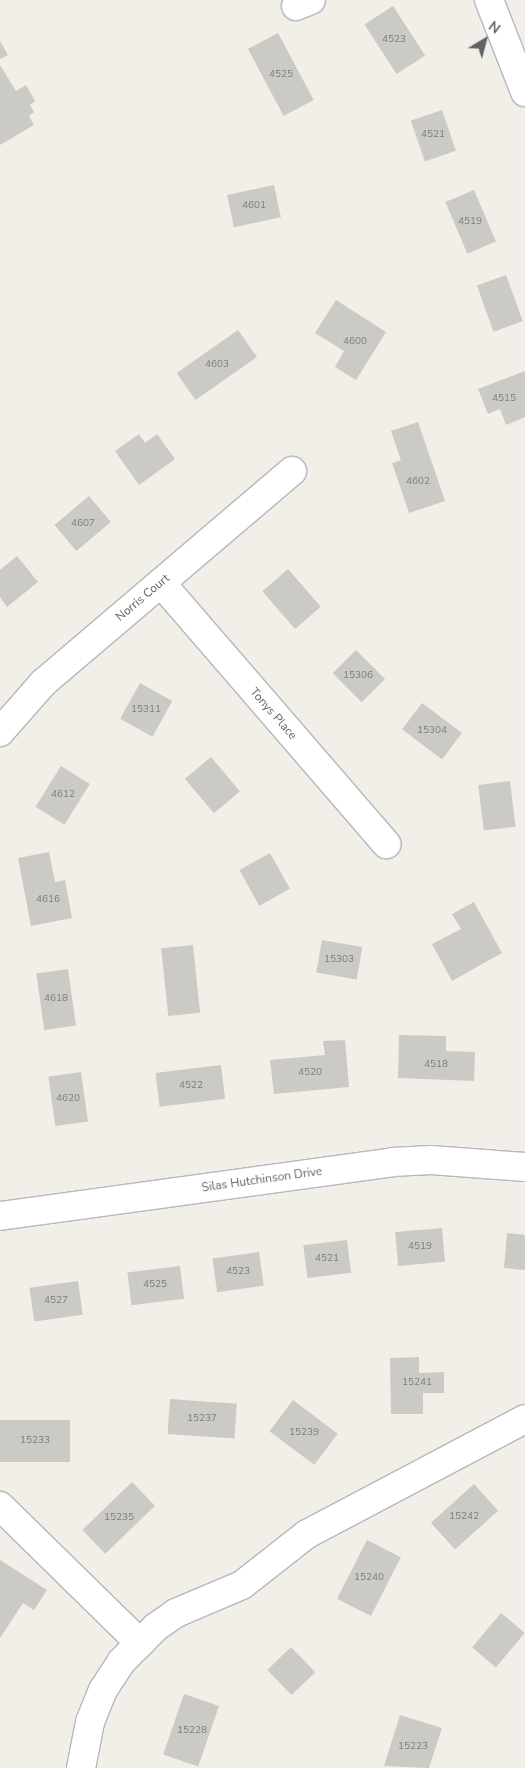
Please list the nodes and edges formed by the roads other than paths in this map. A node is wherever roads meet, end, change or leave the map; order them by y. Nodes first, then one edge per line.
1 (489, 0) edge
2 (525, 92) edge
3 (292, 471) dead end
4 (161, 583) junction
5 (0, 732) edge
6 (386, 844) dead end
7 (525, 1167) edge
8 (0, 1216) edge
9 (525, 1419) edge
10 (0, 1506) edge
11 (140, 1643) junction
12 (81, 1768) edge

1 - 2 street
3 - 4 street, Norris Court
4 - 5 street, Norris Court
4 - 6 street, Tonys Place
7 - 8 street, Silas Hutchinson Drive
9 - 11 street
10 - 11 street
11 - 12 street

